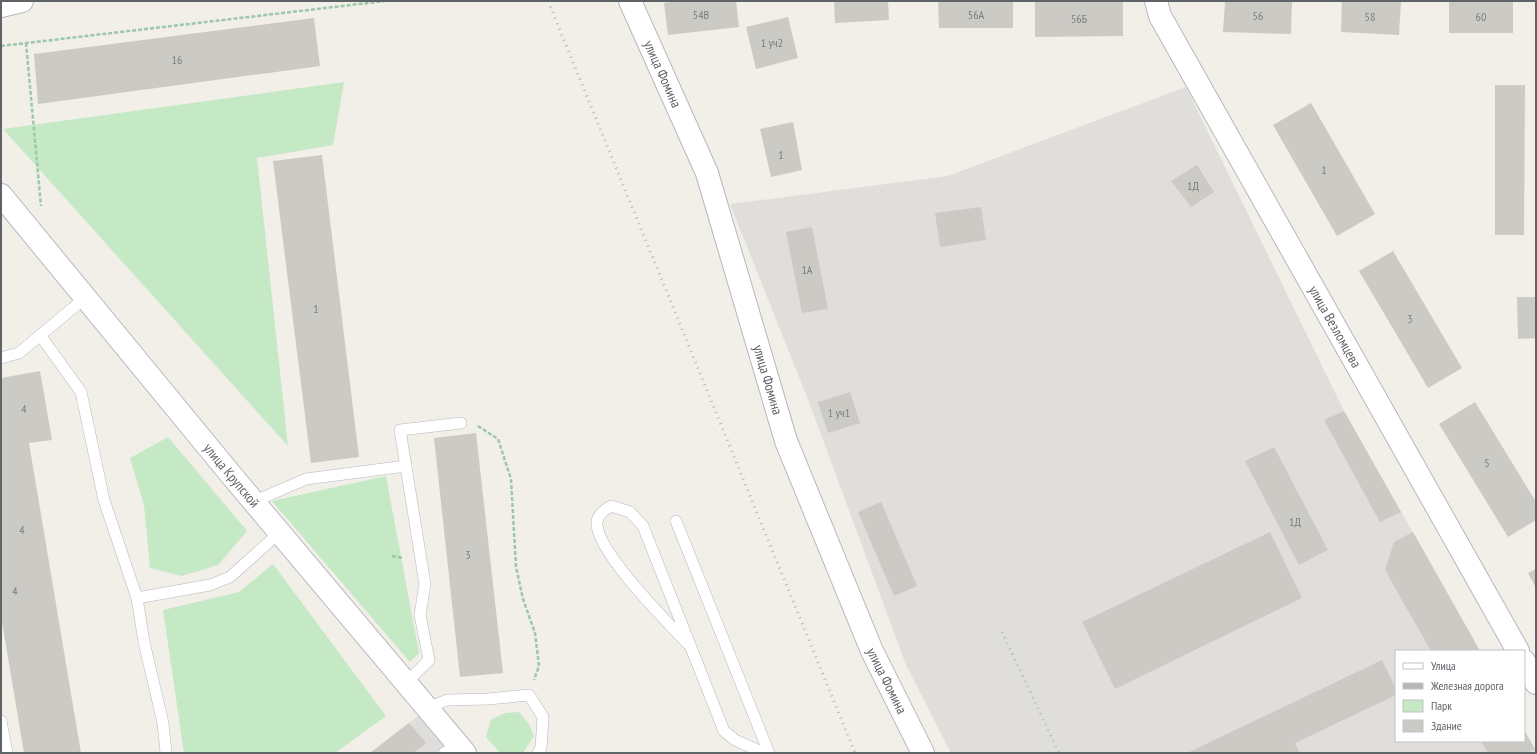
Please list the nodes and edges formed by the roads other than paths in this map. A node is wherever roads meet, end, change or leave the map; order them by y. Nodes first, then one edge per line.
1 (22, 1) edge
2 (630, 1) edge
3 (1156, 1) edge
4 (1, 6) edge
5 (1, 194) edge
6 (86, 297) junction
7 (40, 336) junction
8 (1, 358) edge
9 (461, 423) road end
10 (406, 466) junction
11 (253, 502) junction
12 (676, 521) dead end
13 (279, 533) junction
14 (137, 598) junction
15 (691, 647) junction
16 (1517, 650) edge
17 (1525, 663) edge
18 (406, 682) junction
19 (1536, 683) edge
20 (428, 708) junction
21 (1, 721) edge
22 (456, 750) edge
23 (7, 753) edge
24 (166, 753) edge
25 (538, 753) edge
26 (764, 753) edge
27 (769, 753) edge
28 (923, 753) edge

1 - 4 street
2 - 28 street, улица Фомина
3 - 16 street, улица Везломцева
5 - 6 street, улица Крупской
6 - 7 lane
6 - 11 street, улица Крупской
7 - 8 lane
7 - 14 lane
9 - 10 lane
10 - 11 lane
10 - 18 lane
11 - 13 street, улица Крупской
12 - 27 lane
13 - 14 lane
13 - 18 street, улица Крупской
14 - 24 lane
15 - 15 lane
15 - 26 lane
17 - 19 street
18 - 20 street, улица Крупской
20 - 22 street, улица Крупской
20 - 25 lane
21 - 23 lane

